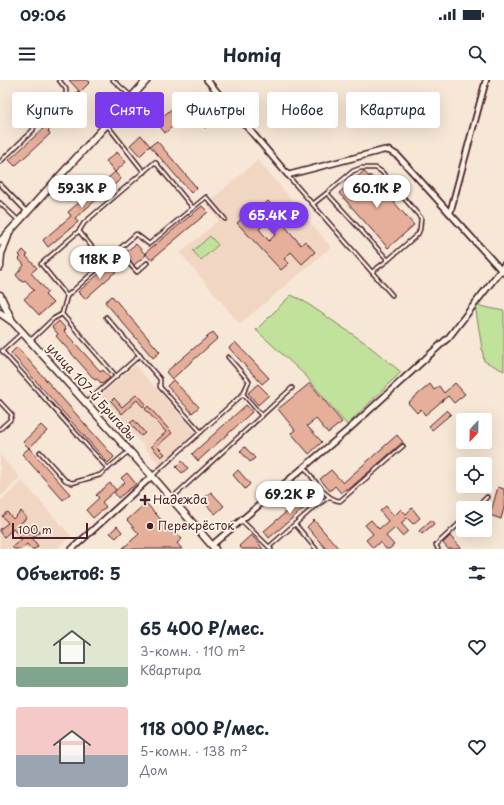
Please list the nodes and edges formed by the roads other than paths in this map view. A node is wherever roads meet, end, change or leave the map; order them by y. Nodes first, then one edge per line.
1 (59, 80) edge
2 (113, 80) edge
3 (147, 80) edge
4 (207, 80) edge
5 (486, 80) edge
6 (126, 92) edge
7 (136, 92) edge
8 (103, 128) edge
9 (108, 128) edge
10 (0, 162) edge
11 (144, 172) junction
12 (288, 175) junction
13 (0, 184) edge
14 (327, 193) junction
15 (0, 203) edge
16 (313, 204) junction
17 (193, 208) junction
18 (27, 212) junction
19 (450, 213) junction
20 (225, 220) dead end
21 (19, 221) junction
22 (12, 229) junction
23 (79, 231) junction
24 (0, 242) edge
25 (117, 251) junction
26 (388, 260) junction
27 (104, 262) junction
28 (147, 263) dead end
29 (504, 265) edge
30 (0, 267) edge
31 (502, 271) edge
32 (372, 272) junction
33 (0, 295) edge
34 (392, 295) dead end
35 (67, 296) junction
36 (0, 313) edge
37 (62, 314) junction
38 (106, 317) dead end
39 (13, 322) junction
40 (22, 333) junction
41 (30, 342) junction
42 (1, 352) edge
43 (140, 355) junction
44 (228, 357) dead end
45 (116, 376) junction
46 (292, 388) dead end
47 (243, 394) junction
48 (0, 402) edge
49 (86, 403) junction
50 (262, 416) junction
51 (0, 429) edge
52 (202, 432) junction
53 (403, 446) dead end
54 (129, 450) junction
55 (40, 452) dead end
56 (304, 467) junction
57 (108, 469) junction
58 (152, 476) junction
59 (329, 497) junction
60 (171, 498) junction
61 (487, 498) dead end
62 (484, 501) edge
63 (241, 520) junction
64 (295, 524) junction
65 (456, 526) edge
66 (214, 547) edge
67 (270, 548) edge
68 (72, 549) edge
69 (316, 549) edge
70 (438, 549) edge

1 - 10 lane
2 - 6 lane
3 - 7 main road
4 - 12 street
5 - 19 street
8 - 18 main road
9 - 11 lane
11 - 17 lane
11 - 23 lane
12 - 16 lane
12 - 19 street
13 - 18 lane
14 - 16 lane
14 - 26 lane
14 - 26 lane
15 - 21 lane
16 - 32 lane
17 - 20 lane
17 - 25 lane
18 - 21 main road
19 - 31 street
21 - 22 main road
22 - 24 main road
22 - 30 main road
23 - 27 lane
23 - 35 lane
25 - 27 lane
25 - 28 lane
26 - 32 lane
27 - 35 lane
29 - 31 street
31 - 56 street
32 - 34 lane
33 - 39 main road
35 - 37 lane
36 - 39 main road
37 - 41 lane
37 - 45 lane
38 - 43 lane
39 - 40 main road, улица 107-й Бригады
40 - 41 main road, улица 107-й Бригады
40 - 42 lane
41 - 49 main road, улица 107-й Бригады
42 - 57 lane
43 - 45 lane
43 - 52 lane
44 - 47 lane
45 - 49 lane
46 - 50 lane
47 - 50 lane
47 - 52 lane
48 - 51 lane
49 - 54 main road, улица 107-й Бригады
50 - 60 lane
52 - 58 lane
53 - 59 lane
54 - 57 lane
54 - 58 main road, улица 107-й Бригады
55 - 57 lane
56 - 59 lane
56 - 63 street
58 - 60 main road, улица 107-й Бригады
58 - 68 street
59 - 64 lane
60 - 66 main road, улица 107-й Бригады
61 - 62 lane
63 - 66 street
63 - 67 lane
64 - 67 lane
64 - 69 lane
65 - 70 lane

